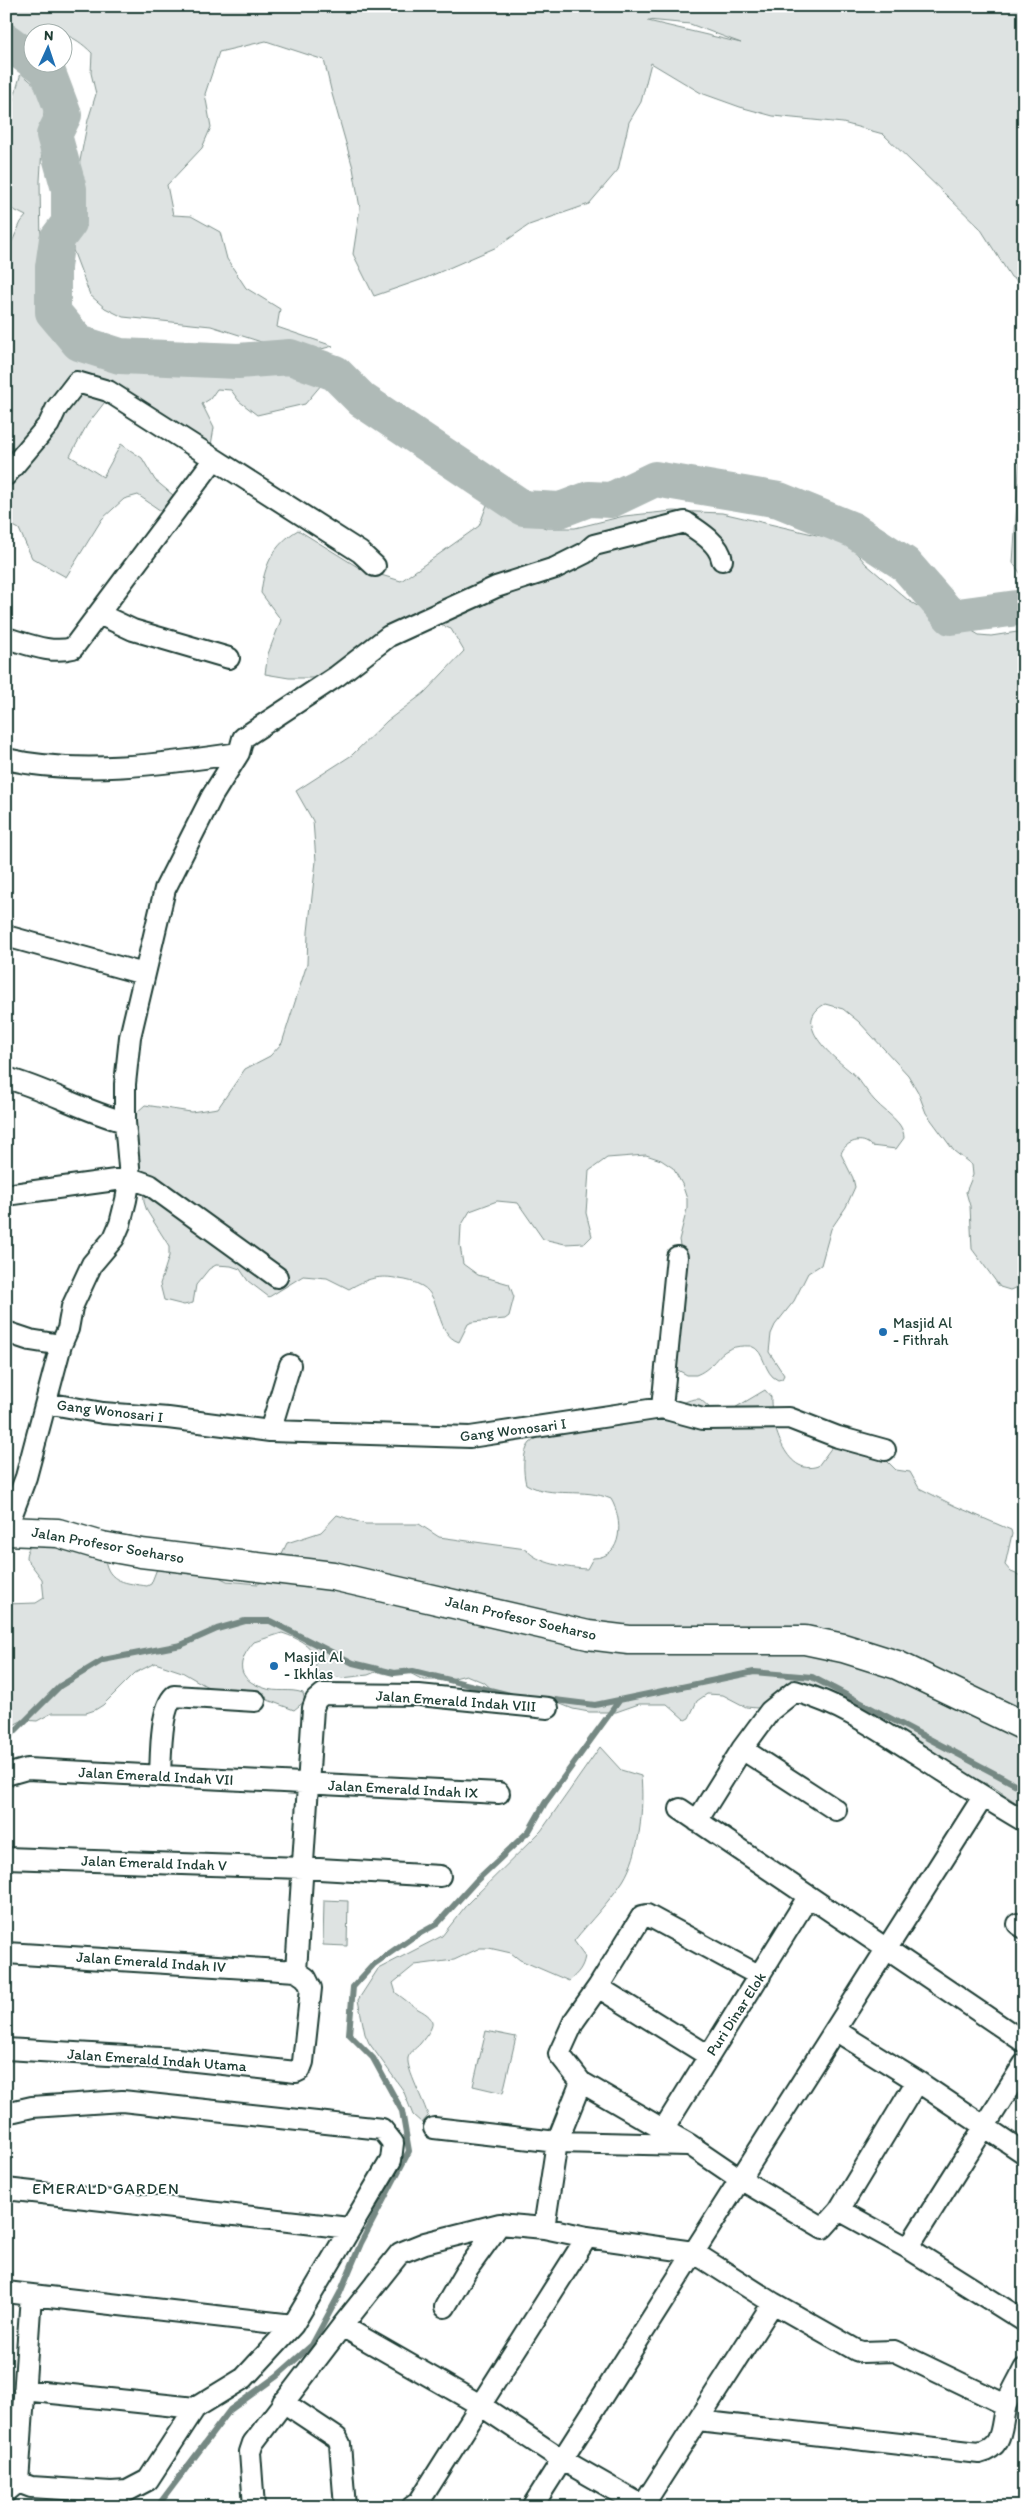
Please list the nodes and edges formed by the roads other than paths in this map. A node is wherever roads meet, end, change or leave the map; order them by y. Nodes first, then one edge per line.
1 (212, 458) junction
2 (6, 476) edge
3 (722, 560) dead end
4 (375, 566) dead end
5 (100, 614) junction
6 (6, 638) edge
7 (228, 658) dead end
8 (240, 752) junction
9 (6, 758) edge
10 (6, 936) edge
11 (144, 974) junction
12 (6, 1078) edge
13 (125, 1122) junction
14 (130, 1178) junction
15 (6, 1195) edge
16 (677, 1258) dead end
17 (276, 1277) dead end
18 (6, 1332) edge
19 (61, 1345) junction
20 (290, 1365) dead end
21 (46, 1403) junction
22 (662, 1408) junction
23 (270, 1431) junction
24 (885, 1450) dead end
25 (6, 1530) edge
26 (255, 1700) dead end
27 (548, 1708) dead end
28 (1024, 1726) edge
29 (742, 1749) junction
30 (6, 1775) edge
31 (160, 1776) junction
32 (307, 1784) junction
33 (499, 1794) dead end
34 (983, 1797) junction
35 (680, 1809) dead end
36 (836, 1810) dead end
37 (697, 1821) junction
38 (1024, 1821) edge
39 (6, 1858) edge
40 (302, 1868) junction
41 (440, 1876) dead end
42 (808, 1897) junction
43 (886, 1950) junction
44 (6, 1953) edge
45 (296, 1971) junction
46 (760, 1976) junction
47 (598, 1987) junction
48 (835, 2030) junction
49 (1024, 2042) edge
50 (6, 2049) edge
51 (709, 2056) junction
52 (1024, 2064) edge
53 (917, 2081) junction
54 (582, 2082) junction
55 (6, 2113) edge
56 (434, 2128) dead end
57 (983, 2128) junction
58 (663, 2130) junction
59 (558, 2142) junction
60 (690, 2145) junction
61 (1024, 2153) edge
62 (740, 2179) junction
63 (6, 2189) edge
64 (838, 2210) junction
65 (500, 2224) junction
66 (349, 2228) junction
67 (544, 2228) junction
68 (587, 2237) junction
69 (908, 2248) junction
70 (693, 2252) junction
71 (6, 2292) edge
72 (31, 2295) junction
73 (773, 2303) junction
74 (445, 2307) dead end
75 (1024, 2321) edge
76 (293, 2325) junction
77 (342, 2326) junction
78 (1024, 2369) edge
79 (24, 2390) junction
80 (283, 2402) junction
81 (480, 2405) junction
82 (1006, 2406) junction
83 (195, 2408) junction
84 (698, 2421) junction
85 (561, 2459) junction
86 (12, 2487) edge
87 (643, 2506) edge
88 (254, 2507) edge
89 (345, 2507) edge
90 (412, 2507) edge
91 (532, 2507) edge

1 - 2 street
1 - 4 street
1 - 5 street
3 - 8 street
5 - 6 street
5 - 7 street
8 - 9 street
8 - 11 street
10 - 11 street
11 - 13 street
12 - 13 street
13 - 14 street
14 - 15 street
14 - 17 street
14 - 19 street
16 - 22 street
18 - 19 street
19 - 21 street
20 - 23 street
21 - 23 street, Gang Wonosari I
21 - 25 street
22 - 23 street, Gang Wonosari I
22 - 24 street, Gang Wonosari I
25 - 28 main road, Jalan Profesor Soeharso
26 - 31 street
27 - 32 street, Jalan Emerald Indah VIII
29 - 34 street
29 - 36 street
29 - 37 street
30 - 31 street, Jalan Emerald Indah VII
31 - 32 street, Jalan Emerald Indah VII
32 - 33 street, Jalan Emerald Indah IX
32 - 40 street
34 - 38 street
34 - 43 street
35 - 37 street
37 - 42 street
39 - 40 street, Jalan Emerald Indah V
40 - 41 street, Jalan Emerald Indah V
40 - 45 street
42 - 43 street
42 - 46 street, Puri Dinar Elok
43 - 48 street
43 - 49 street
44 - 45 street, Jalan Emerald Indah IV
45 - 50 street, Jalan Emerald Indah Utama
46 - 47 street
46 - 51 street, Puri Dinar Elok
47 - 51 street
47 - 54 street
48 - 53 street
48 - 62 street
51 - 58 street, Puri Dinar Elok
52 - 57 street
53 - 57 street
53 - 64 street
54 - 58 street
54 - 59 street
55 - 66 street
56 - 59 street
57 - 61 street
57 - 69 street
58 - 60 street
59 - 60 street
59 - 67 street
60 - 62 street
62 - 64 street
62 - 70 street
63 - 66 street
64 - 69 street
65 - 67 street
65 - 74 street
65 - 77 street
66 - 76 street
67 - 68 street
68 - 70 street
68 - 81 street
69 - 75 street
70 - 73 street
70 - 85 street
71 - 72 street
72 - 76 street
72 - 79 street
73 - 82 street
73 - 84 street
76 - 83 street
77 - 80 street
77 - 81 street
78 - 82 street
79 - 83 street
79 - 86 street
80 - 88 street
80 - 89 street
81 - 85 street
81 - 90 street
82 - 84 street
83 - 86 street
84 - 87 street
85 - 87 street
85 - 91 street

